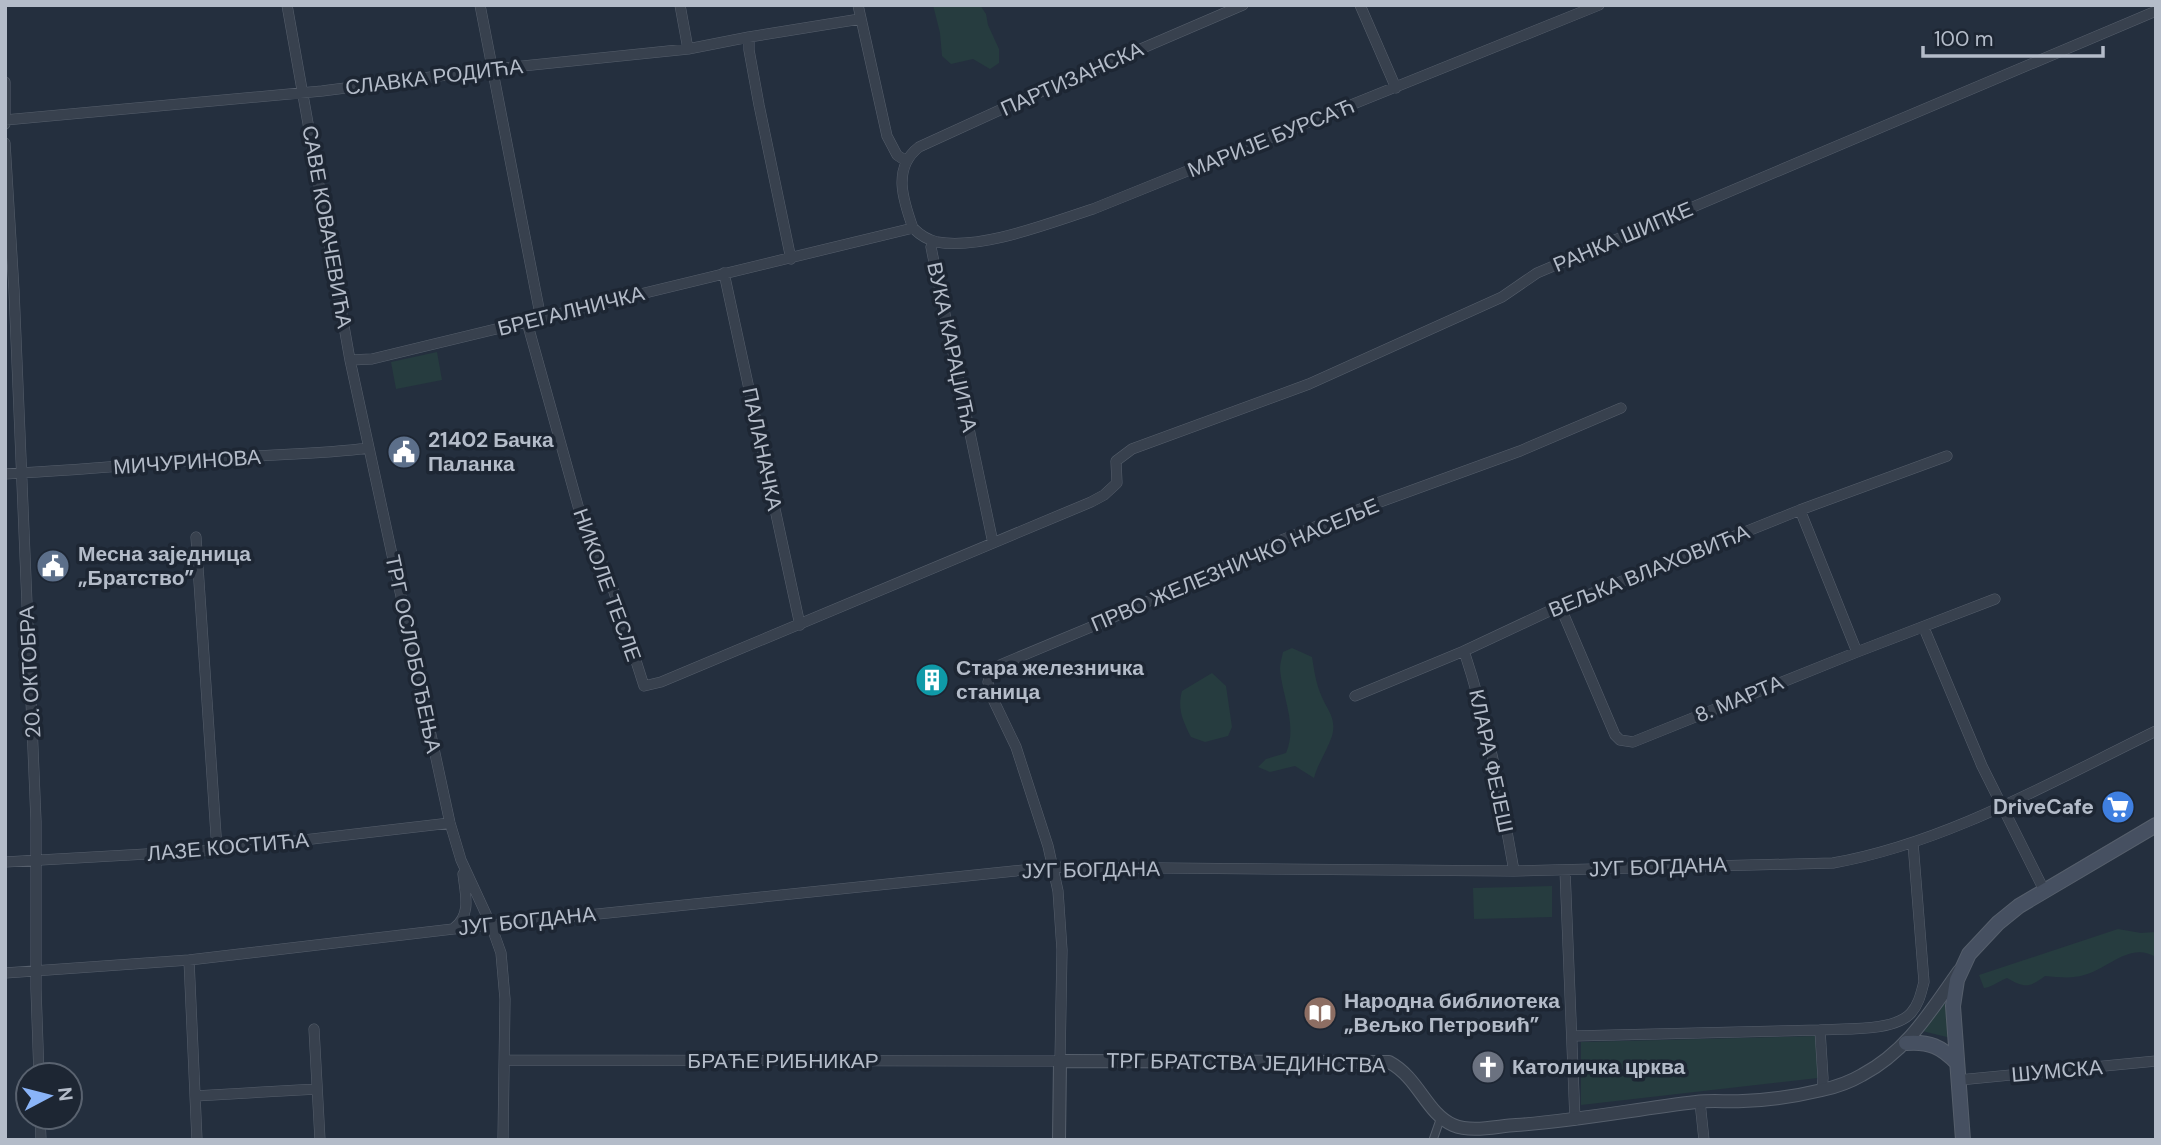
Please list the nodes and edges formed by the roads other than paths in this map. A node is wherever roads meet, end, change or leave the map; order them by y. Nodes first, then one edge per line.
1 (287, 5) edge
2 (480, 5) edge
3 (680, 5) edge
4 (858, 5) edge
5 (1243, 5) edge
6 (1360, 5) edge
7 (1599, 5) edge
8 (1219, 10) edge
9 (2156, 11) edge
10 (860, 19) junction
11 (749, 37) junction
12 (688, 49) junction
13 (493, 69) junction
14 (5, 82) edge
15 (1396, 89) junction
16 (303, 93) junction
17 (5, 121) edge
18 (5, 143) edge
19 (906, 161) junction
20 (913, 228) junction
21 (934, 242) junction
22 (791, 259) junction
23 (724, 273) junction
24 (541, 318) junction
25 (527, 322) junction
26 (350, 360) junction
27 (1621, 408) dead end
28 (368, 449) junction
29 (1947, 456) dead end
30 (20, 473) junction
31 (5, 474) edge
32 (1800, 510) junction
33 (196, 537) dead end
34 (993, 543) junction
35 (1995, 599) dead end
36 (1560, 606) junction
37 (800, 625) junction
38 (1924, 628) junction
39 (1464, 652) junction
40 (1857, 652) junction
41 (1355, 696) dead end
42 (2156, 731) edge
43 (2000, 806) junction
44 (450, 823) junction
45 (2156, 825) edge
46 (1913, 843) junction
47 (217, 850) junction
48 (35, 860) junction
49 (461, 860) junction
50 (5, 862) edge
51 (1053, 867) junction
52 (1565, 870) junction
53 (1514, 871) junction
54 (2045, 892) junction
55 (491, 925) junction
56 (453, 929) junction
57 (189, 960) junction
58 (1961, 968) junction
59 (37, 972) junction
60 (5, 973) edge
61 (314, 1029) dead end
62 (1820, 1030) junction
63 (1573, 1036) junction
64 (1906, 1043) junction
65 (505, 1060) junction
66 (39, 1061) edge
67 (1060, 1061) junction
68 (2156, 1062) edge
69 (1958, 1063) junction
70 (1959, 1080) junction
71 (317, 1089) junction
72 (1822, 1090) junction
73 (195, 1096) junction
74 (1700, 1102) junction
75 (1441, 1117) junction
76 (1575, 1120) junction
77 (197, 1140) edge
78 (320, 1140) edge
79 (503, 1140) edge
80 (1059, 1140) edge
81 (1433, 1140) edge
82 (1704, 1140) edge
83 (1963, 1140) edge

1 - 16 street, САВЕ КОВАЧЕВИЋА
2 - 13 street
3 - 12 street
4 - 10 street
5 - 8 street, ПАРТИЗАНСКА
6 - 15 street
7 - 15 street, МАРИЈЕ БУРСАЋ
8 - 19 street, ПАРТИЗАНСКА
9 - 34 street, РАНКА ШИПКЕ
10 - 11 street, СЛАВКА РОДИЋА
10 - 19 street
11 - 12 street, СЛАВКА РОДИЋА
11 - 22 street
12 - 13 street, СЛАВКА РОДИЋА
13 - 16 street, СЛАВКА РОДИЋА
13 - 24 street
14 - 17 street
15 - 21 street, МАРИЈЕ БУРСАЋ
16 - 17 street, СЛАВКА РОДИЋА
16 - 26 street, САВЕ КОВАЧЕВИЋА
18 - 30 street, 20. ОКТОБРА
19 - 20 street
20 - 21 street, ВУКА КАРАЏИЋА
20 - 22 street, БРЕГАЛНИЧКА
21 - 34 street, ВУКА КАРАЏИЋА
22 - 23 street, БРЕГАЛНИЧКА
23 - 24 street, БРЕГАЛНИЧКА
23 - 37 street, ПАЛАНАЧКА
24 - 25 street, БРЕГАЛНИЧКА
25 - 26 street, БРЕГАЛНИЧКА
25 - 37 street, НИКОЛЕ ТЕСЛЕ
26 - 28 street, САВЕ КОВАЧЕВИЋА
27 - 51 street, ПРВО ЖЕЛЕЗНИЧКО НАСЕЉЕ
28 - 30 street, МИЧУРИНОВА
28 - 44 street, ТРГ ОСЛОБОЂЕЊА
29 - 32 street, ВЕЉКА ВЛАХОВИЋА
30 - 31 street, МИЧУРИНОВА
30 - 48 street, 20. ОКТОБРА
32 - 36 street, ВЕЉКА ВЛАХОВИЋА
32 - 40 street
33 - 47 street
34 - 37 street
35 - 38 street, 8. МАРТА
36 - 39 street, ВЕЉКА ВЛАХОВИЋА
36 - 40 street, 8. МАРТА
38 - 40 street, 8. МАРТА
38 - 43 street
39 - 41 street, ВЕЉКА ВЛАХОВИЋА
39 - 53 street, КЛАРА ФЕЈЕШ
42 - 43 street, ЈУГ БОГДАНА
43 - 46 street, ЈУГ БОГДАНА
43 - 54 street
44 - 47 street, ЛАЗЕ КОСТИЋА
44 - 49 street, ТРГ ОСЛОБОЂЕЊА
45 - 54 main road
46 - 52 street, ЈУГ БОГДАНА
46 - 62 street
47 - 48 street, ЛАЗЕ КОСТИЋА
48 - 50 street, ЛАЗЕ КОСТИЋА
48 - 59 street, 20. ОКТОБРА
49 - 55 street, ТРГ ОСЛОБОЂЕЊА
49 - 56 street, ТРГ ОСЛОБОЂЕЊА
51 - 53 street, ЈУГ БОГДАНА
51 - 55 street, ЈУГ БОГДАНА
51 - 67 street
52 - 53 street, ЈУГ БОГДАНА
52 - 63 street
54 - 58 main road
55 - 56 street, ЈУГ БОГДАНА
55 - 65 street, ТРГ ОСЛОБОЂЕЊА
56 - 57 street, ЈУГ БОГДАНА
57 - 59 street, ЈУГ БОГДАНА
57 - 73 street
58 - 64 street
58 - 69 main road
59 - 60 street, ЈУГ БОГДАНА
59 - 66 street, 20. ОКТОБРА
61 - 71 street
62 - 63 street
62 - 72 street
63 - 76 street
64 - 69 main road
64 - 72 street
65 - 67 street, БРАЋЕ РИБНИКАР
65 - 79 street, ТРГ ОСЛОБОЂЕЊА
67 - 75 street, ТРГ БРАТСТВА ЈЕДИНСТВА
67 - 80 street
68 - 70 street, ШУМСКА
69 - 70 main road
70 - 83 main road
71 - 73 street
71 - 78 street
72 - 74 street
73 - 77 street
74 - 76 street
74 - 82 street
75 - 76 street
75 - 81 street

